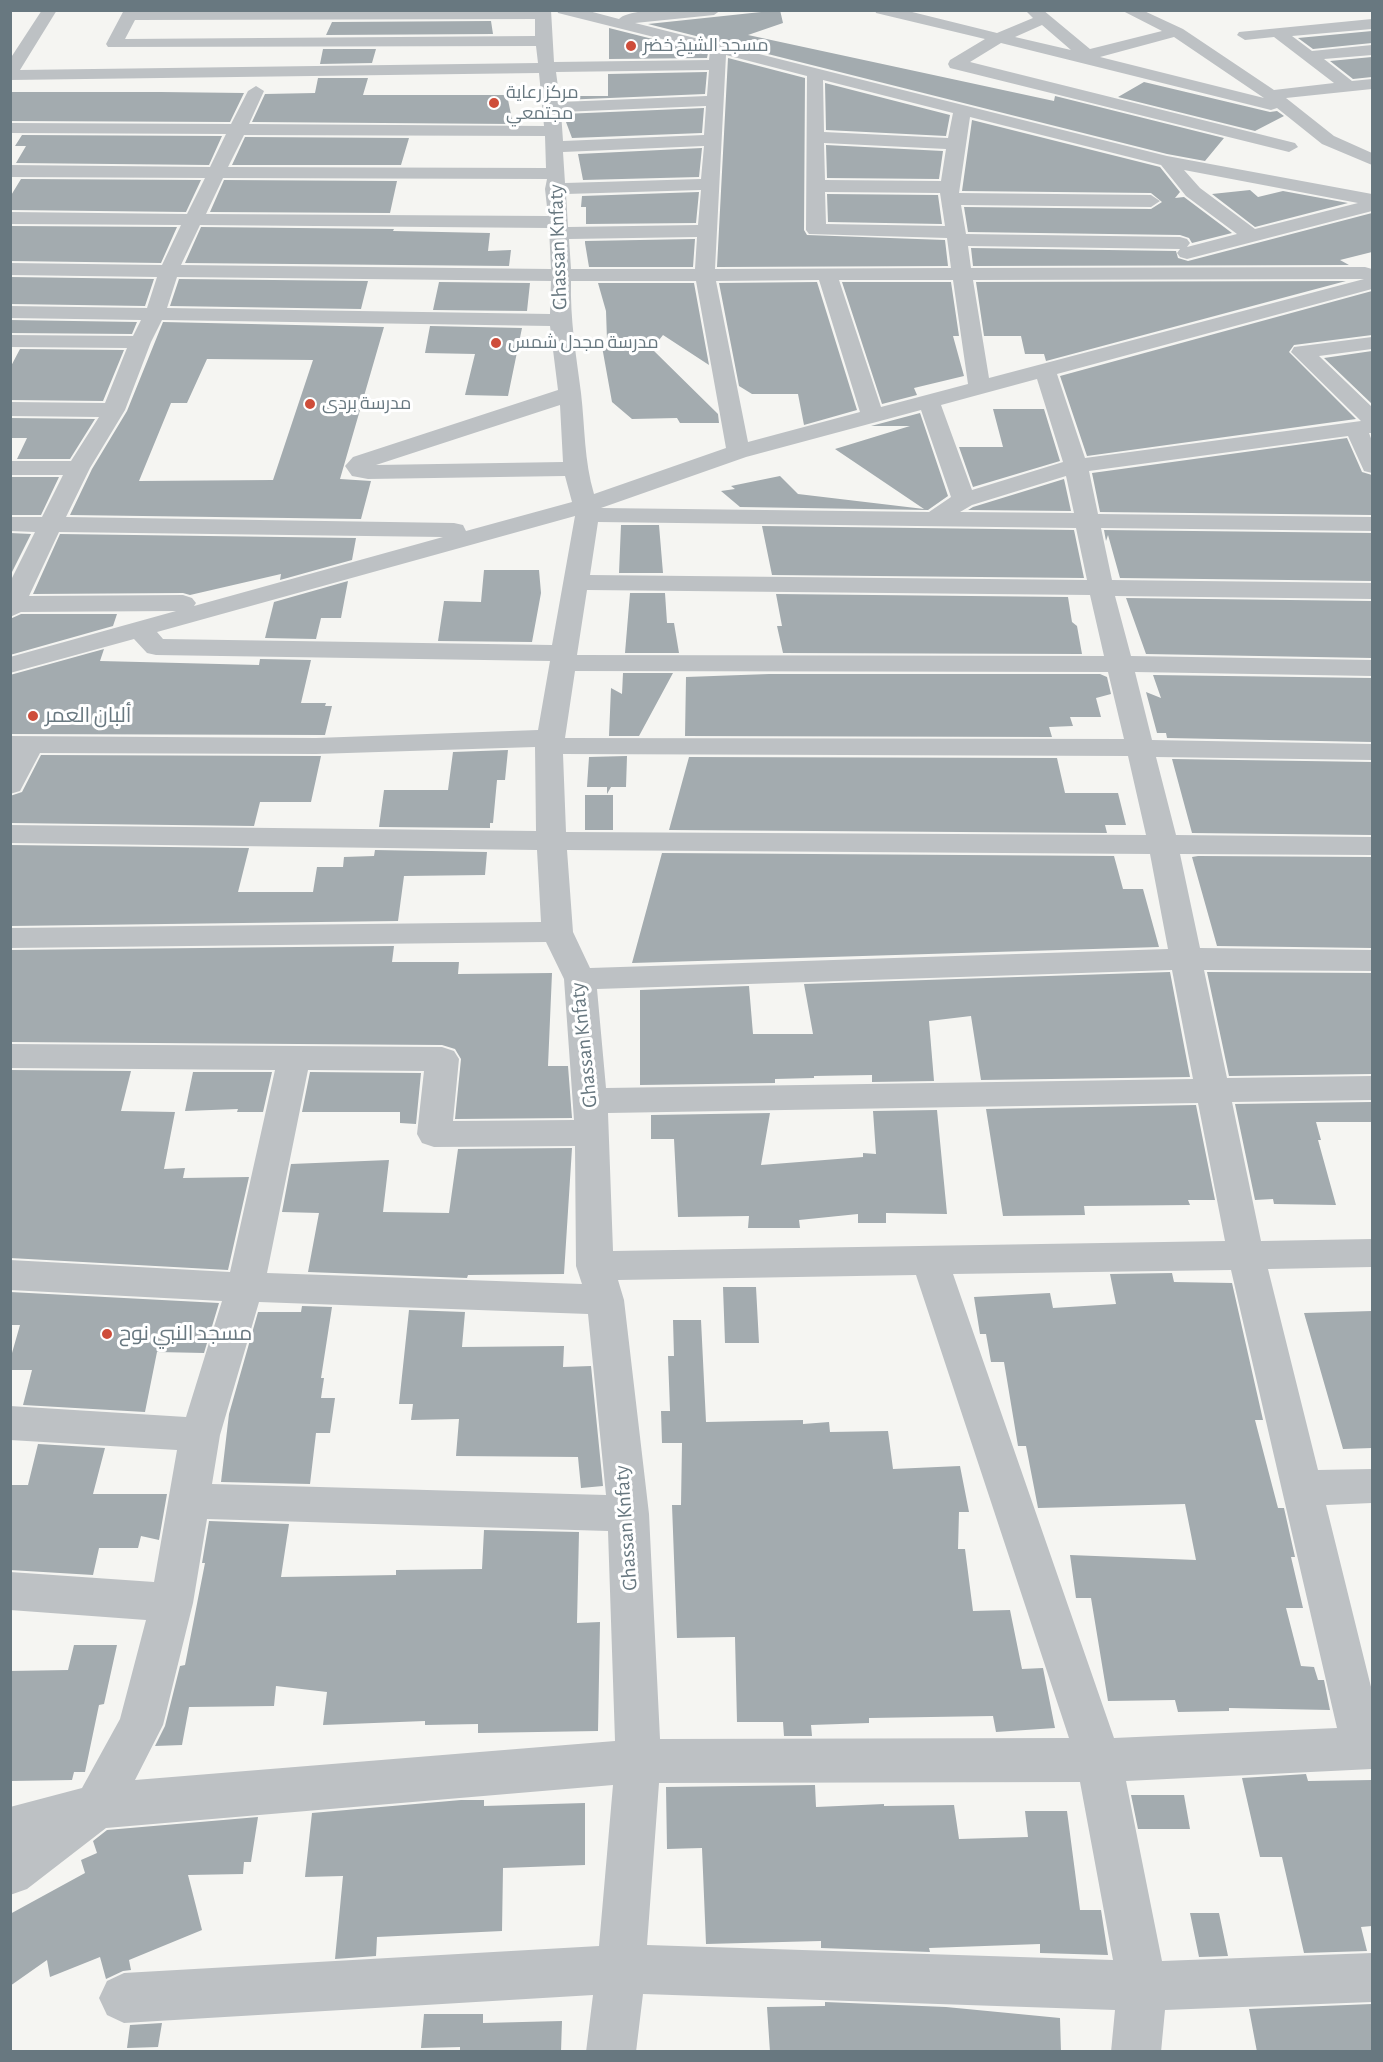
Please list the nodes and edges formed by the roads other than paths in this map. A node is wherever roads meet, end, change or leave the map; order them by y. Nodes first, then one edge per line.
1 (50, 10) edge
2 (714, 10) edge
3 (882, 10) edge
4 (1128, 10) edge
5 (131, 13) edge
6 (290, 13) edge
7 (1038, 15) edge
8 (604, 21) junction
9 (1372, 24) edge
10 (1177, 32) junction
11 (1277, 32) junction
12 (1245, 35) dead end
13 (10, 38) edge
14 (33, 38) junction
15 (1000, 38) junction
16 (277, 43) junction
17 (1372, 50) edge
18 (1308, 56) junction
19 (1090, 57) junction
20 (718, 58) junction
21 (10, 74) edge
22 (60, 74) junction
23 (815, 74) junction
24 (926, 84) dead end
25 (1372, 84) edge
26 (263, 85) junction
27 (1348, 86) junction
28 (549, 90) edge
29 (95, 91) dead end
30 (233, 91) dead end
31 (1271, 95) junction
32 (906, 97) junction
33 (715, 101) junction
34 (962, 110) junction
35 (1290, 110) junction
36 (10, 128) edge
37 (237, 129) junction
38 (815, 138) junction
39 (712, 140) junction
40 (1328, 140) junction
41 (957, 144) junction
42 (1289, 147) junction
43 (1372, 160) edge
44 (1167, 161) junction
45 (10, 171) edge
46 (216, 173) junction
47 (1240, 175) junction
48 (709, 184) junction
49 (1140, 184) dead end
50 (816, 186) junction
51 (950, 193) junction
52 (1372, 200) edge
53 (1151, 201) junction
54 (1372, 205) edge
55 (10, 218) edge
56 (193, 220) junction
57 (558, 228) junction
58 (706, 231) junction
59 (956, 236) junction
60 (1252, 236) junction
61 (1184, 248) junction
62 (10, 270) edge
63 (169, 270) junction
64 (1372, 273) edge
65 (705, 274) junction
66 (827, 274) junction
67 (561, 275) junction
68 (964, 275) junction
69 (1203, 275) junction
70 (1372, 283) edge
71 (1221, 306) junction
72 (10, 312) edge
73 (155, 314) junction
74 (1254, 315) junction
75 (560, 320) junction
76 (1290, 340) junction
77 (10, 341) edge
78 (140, 342) junction
79 (1372, 343) edge
80 (1045, 371) junction
81 (980, 388) junction
82 (570, 394) junction
83 (928, 402) junction
84 (10, 409) edge
85 (114, 410) junction
86 (873, 417) junction
87 (1367, 425) edge
88 (738, 453) junction
89 (1372, 464) edge
90 (1076, 466) junction
91 (10, 468) edge
92 (78, 468) junction
93 (575, 470) junction
94 (964, 500) junction
95 (586, 510) junction
96 (932, 518) junction
97 (1087, 520) junction
98 (10, 524) edge
99 (52, 524) junction
100 (1372, 524) edge
101 (491, 530) junction
102 (574, 582) junction
103 (1101, 590) junction
104 (1372, 591) edge
105 (227, 603) junction
106 (11, 606) edge
107 (138, 628) junction
108 (565, 658) junction
109 (1118, 664) junction
110 (10, 665) edge
111 (1372, 669) edge
112 (550, 742) junction
113 (20, 744) edge
114 (1140, 748) junction
115 (1372, 752) edge
116 (10, 785) edge
117 (10, 834) edge
118 (551, 841) junction
119 (1163, 843) junction
120 (1372, 846) edge
121 (556, 932) junction
122 (10, 938) edge
123 (1187, 959) junction
124 (1372, 960) edge
125 (580, 979) junction
126 (10, 1056) edge
127 (294, 1058) junction
128 (1372, 1088) edge
129 (1211, 1092) junction
130 (591, 1117) junction
131 (1372, 1253) edge
132 (1246, 1256) junction
133 (930, 1261) junction
134 (10, 1275) edge
135 (600, 1283) junction
136 (245, 1287) junction
137 (10, 1423) edge
138 (200, 1435) junction
139 (1372, 1486) edge
140 (1301, 1488) junction
141 (189, 1501) junction
142 (628, 1514) junction
143 (10, 1592) edge
144 (172, 1603) junction
145 (1368, 1748) edge
146 (1099, 1760) junction
147 (638, 1761) junction
148 (97, 1806) junction
149 (10, 1830) edge
150 (10, 1872) edge
151 (621, 1969) junction
152 (1372, 1978) edge
153 (1142, 1986) junction
154 (124, 1998) dead end
155 (611, 2052) edge
156 (1136, 2052) edge

1 - 14 street
2 - 8 street
3 - 15 street
4 - 10 street
5 - 6 street
5 - 16 street
6 - 16 street
6 - 28 street
7 - 15 street
7 - 19 street
8 - 20 street
8 - 28 street
9 - 11 street
10 - 19 street
10 - 31 street
11 - 12 street
11 - 18 street
13 - 14 street
14 - 21 street
15 - 19 street
15 - 42 street
16 - 26 street
16 - 28 street
17 - 18 street
18 - 27 street
19 - 35 street
20 - 23 street
20 - 28 street
20 - 33 street
21 - 22 street
22 - 26 street
22 - 29 street
23 - 32 street
23 - 38 street
24 - 32 street
25 - 27 street
26 - 28 street
26 - 30 street
26 - 37 street
27 - 31 street
28 - 33 street
28 - 37 street
28 - 39 street
28 - 46 street
28 - 48 street
28 - 57 street, Ghassan Knfaty
31 - 35 street
32 - 34 street
33 - 39 street
34 - 41 street
34 - 44 street
35 - 40 street
36 - 37 street
37 - 46 street
38 - 41 street
38 - 50 street
39 - 48 street
40 - 42 street
40 - 43 street
41 - 51 street
42 - 47 street
44 - 47 street
44 - 60 street
45 - 46 street
46 - 56 street
47 - 52 street
48 - 58 street
49 - 53 street
50 - 51 street
50 - 59 street
51 - 53 street
51 - 59 street
53 - 61 street
54 - 60 street
55 - 56 street
56 - 57 street
56 - 63 street
57 - 58 street
57 - 67 street, Ghassan Knfaty
58 - 65 street
59 - 61 street
59 - 68 street
60 - 61 street
61 - 69 street
62 - 63 street
63 - 67 street
63 - 73 street
64 - 69 street
65 - 66 street
65 - 67 street
65 - 88 street
66 - 68 street
66 - 86 street
67 - 75 street, Ghassan Knfaty
68 - 69 street
68 - 81 street
69 - 71 street
70 - 74 street
71 - 74 street
71 - 80 street
72 - 73 street
73 - 75 street
73 - 78 street
74 - 76 street
75 - 82 street, Ghassan Knfaty
76 - 79 street
76 - 87 street
77 - 78 street
78 - 85 street
80 - 81 street
80 - 90 street
81 - 83 street
82 - 93 street, Ghassan Knfaty
82 - 93 street
83 - 86 street
83 - 94 street
84 - 85 street
85 - 92 street
86 - 88 street
87 - 89 street
87 - 90 street
88 - 95 street
90 - 94 street
90 - 97 street
91 - 92 street
92 - 99 street
93 - 95 street, Ghassan Knfaty
94 - 96 street
95 - 96 street
95 - 101 street
95 - 102 street, Ghassan Knfaty
96 - 97 street
97 - 100 street
97 - 103 street
98 - 99 street
99 - 101 street
99 - 106 street
101 - 105 street
102 - 103 street
102 - 108 street, Ghassan Knfaty
103 - 104 street
103 - 109 street
105 - 106 street
105 - 107 street
107 - 108 street
107 - 110 street
108 - 109 street
108 - 112 street, Ghassan Knfaty
109 - 111 street
109 - 114 street
112 - 113 street
112 - 114 street
112 - 118 street, Ghassan Knfaty
113 - 116 street
114 - 115 street
114 - 119 street
117 - 118 street
118 - 119 street
118 - 121 street, Ghassan Knfaty
119 - 120 street
119 - 123 street
121 - 122 street
121 - 125 street, Ghassan Knfaty
123 - 124 street
123 - 125 street
123 - 129 street
125 - 130 street, Ghassan Knfaty
126 - 127 street
127 - 130 street
127 - 136 street
128 - 129 street
129 - 130 street
129 - 132 street
130 - 135 street, Ghassan Knfaty
131 - 132 street
132 - 133 street
132 - 140 street
133 - 135 street
133 - 146 street
134 - 136 street
135 - 136 street
135 - 142 street, Ghassan Knfaty
136 - 138 street
137 - 138 street
138 - 141 street
139 - 140 street
140 - 145 street
141 - 142 street
141 - 144 street
142 - 147 street, Ghassan Knfaty
143 - 144 street
144 - 148 street
145 - 146 street
146 - 147 street
146 - 153 street
147 - 148 street
147 - 151 street, Ghassan Knfaty
148 - 149 street
148 - 150 street
151 - 153 street
151 - 154 street
151 - 155 street, Ghassan Knfaty
152 - 153 street
153 - 156 street

